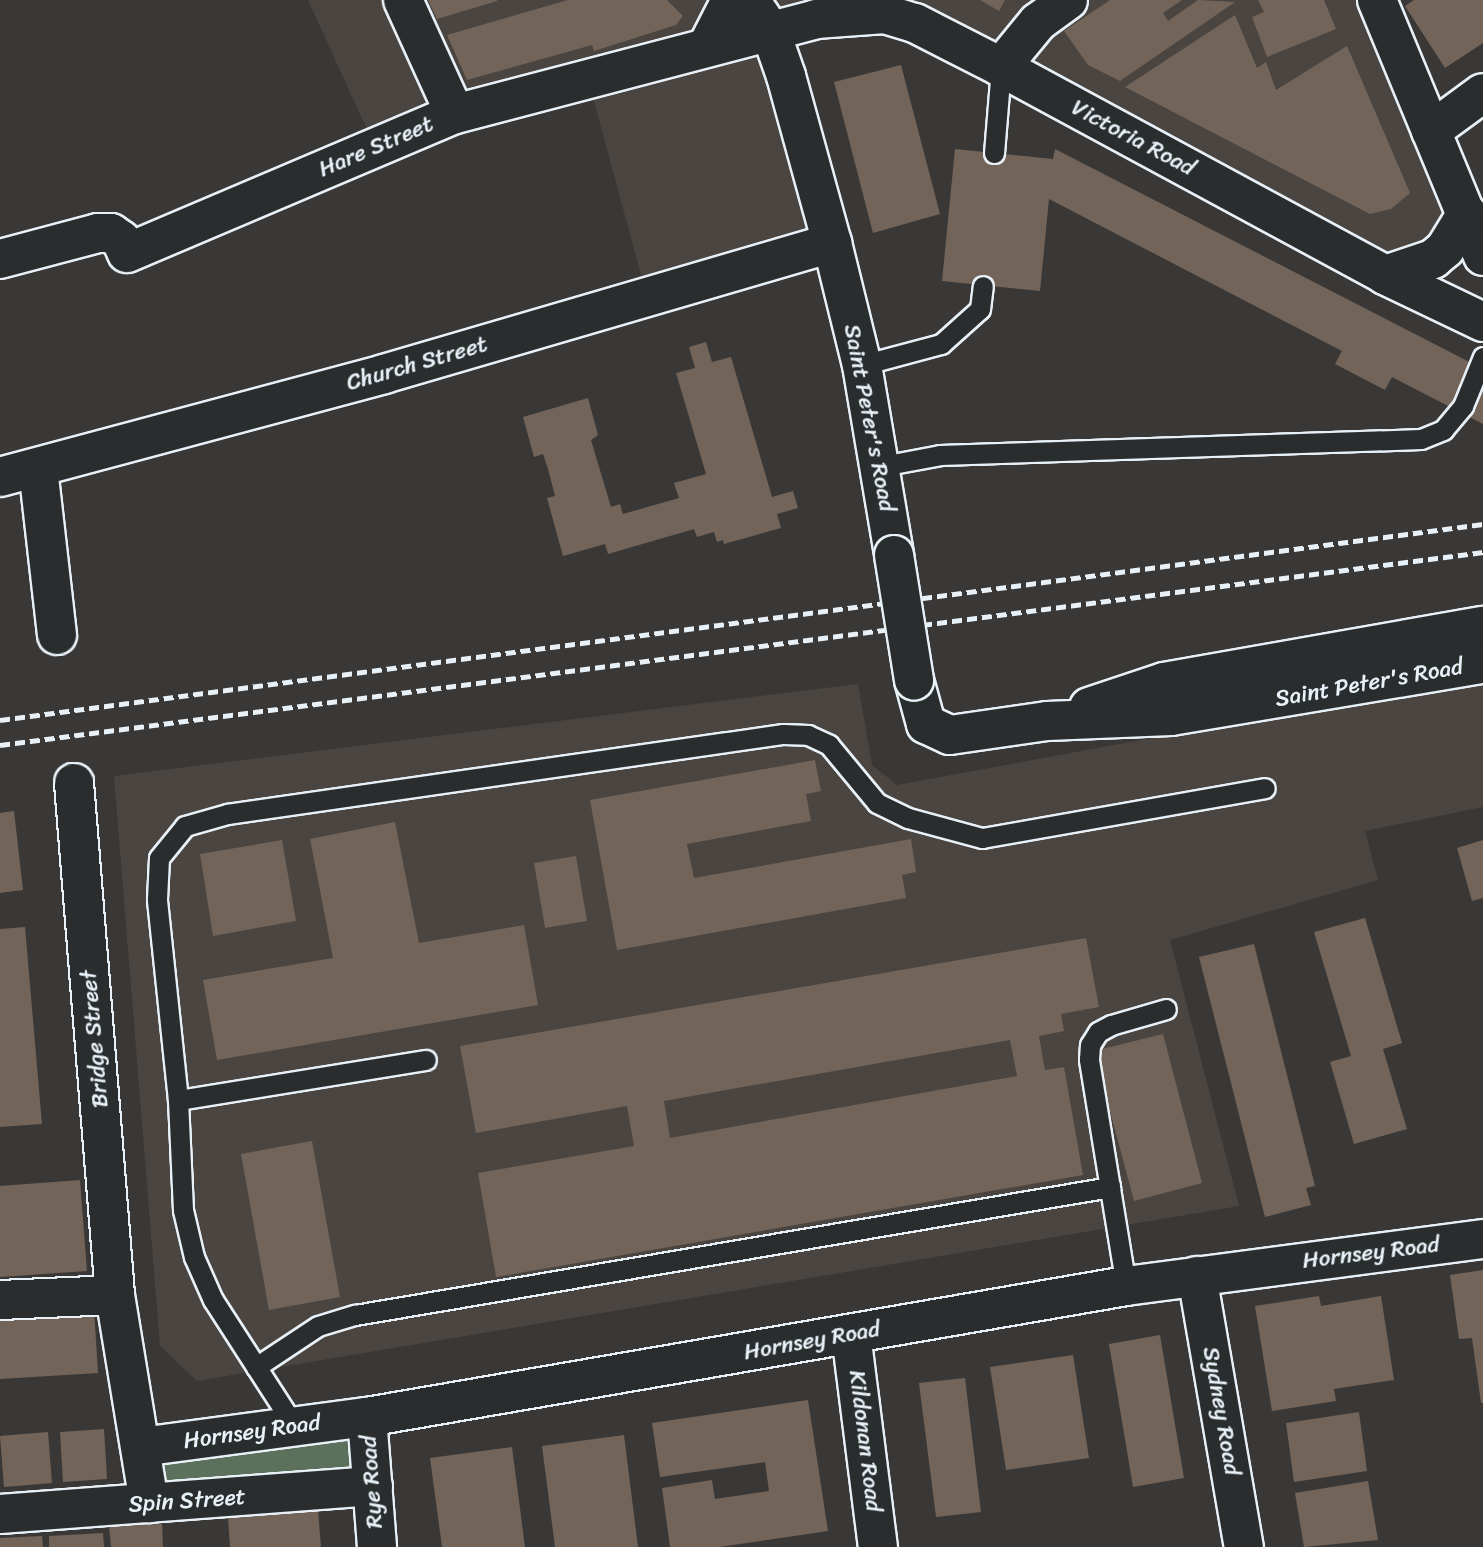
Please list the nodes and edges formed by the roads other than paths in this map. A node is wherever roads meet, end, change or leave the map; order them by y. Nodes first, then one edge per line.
1 (403, 0) edge
2 (731, 0) edge
3 (1068, 0) edge
4 (1377, 0) edge
5 (760, 15) edge
6 (707, 47) junction
7 (1001, 67) junction
8 (1483, 93) edge
9 (455, 114) junction
10 (1431, 131) junction
11 (994, 153) dead end
12 (1467, 213) junction
13 (832, 243) junction
14 (1483, 256) edge
15 (0, 259) edge
16 (1385, 275) junction
17 (983, 286) dead end
18 (1483, 322) edge
19 (1483, 356) edge
20 (862, 365) junction
21 (881, 466) junction
22 (38, 468) junction
23 (0, 477) edge
24 (1483, 626) edge
25 (57, 635) dead end
26 (1483, 664) edge
27 (1047, 721) junction
28 (74, 783) dead end
29 (1265, 788) dead end
30 (1166, 1009) dead end
31 (426, 1060) dead end
32 (178, 1100) junction
33 (1110, 1187) junction
34 (1483, 1239) edge
35 (1197, 1276) junction
36 (1126, 1286) junction
37 (115, 1295) junction
38 (0, 1300) edge
39 (851, 1334) junction
40 (256, 1367) junction
41 (367, 1417) junction
42 (295, 1427) junction
43 (141, 1447) junction
44 (373, 1486) junction
45 (149, 1503) junction
46 (0, 1514) edge
47 (376, 1547) edge
48 (878, 1547) edge
49 (1244, 1547) edge

1 - 9 street
2 - 6 street
3 - 7 street
4 - 10 street
5 - 6 street, Hare Street
5 - 7 street, Victoria Road
5 - 13 street, Saint Peter's Road
6 - 9 street, Hare Street
7 - 11 lane
7 - 16 street, Victoria Road
8 - 10 street
9 - 15 street, Hare Street
10 - 12 street
12 - 14 street
12 - 16 street
13 - 20 street, Saint Peter's Road
13 - 22 street, Church Street
16 - 18 street, Victoria Road
17 - 20 lane
19 - 21 lane
20 - 21 street, Saint Peter's Road
21 - 27 street, Saint Peter's Road, bridge
22 - 23 street, Church Street
22 - 25 street
24 - 27 street, Saint Peter's Road
26 - 27 street, Saint Peter's Road
28 - 37 street, Bridge Street
29 - 32 lane
30 - 33 lane
31 - 32 lane
32 - 40 lane
33 - 36 lane
33 - 40 lane
34 - 35 street, Hornsey Road
35 - 36 street, Hornsey Road
35 - 49 street, Sydney Road
36 - 39 street, Hornsey Road
37 - 38 street
37 - 43 street, Bridge Street
39 - 41 street, Hornsey Road
39 - 48 street, Kildonan Road
40 - 42 lane
41 - 42 street, Hornsey Road
41 - 44 street, Rye Road
42 - 43 street, Hornsey Road
43 - 45 street, Bridge Street
44 - 45 street, Spin Street
44 - 47 street, Rye Road
45 - 46 street, Spin Street

